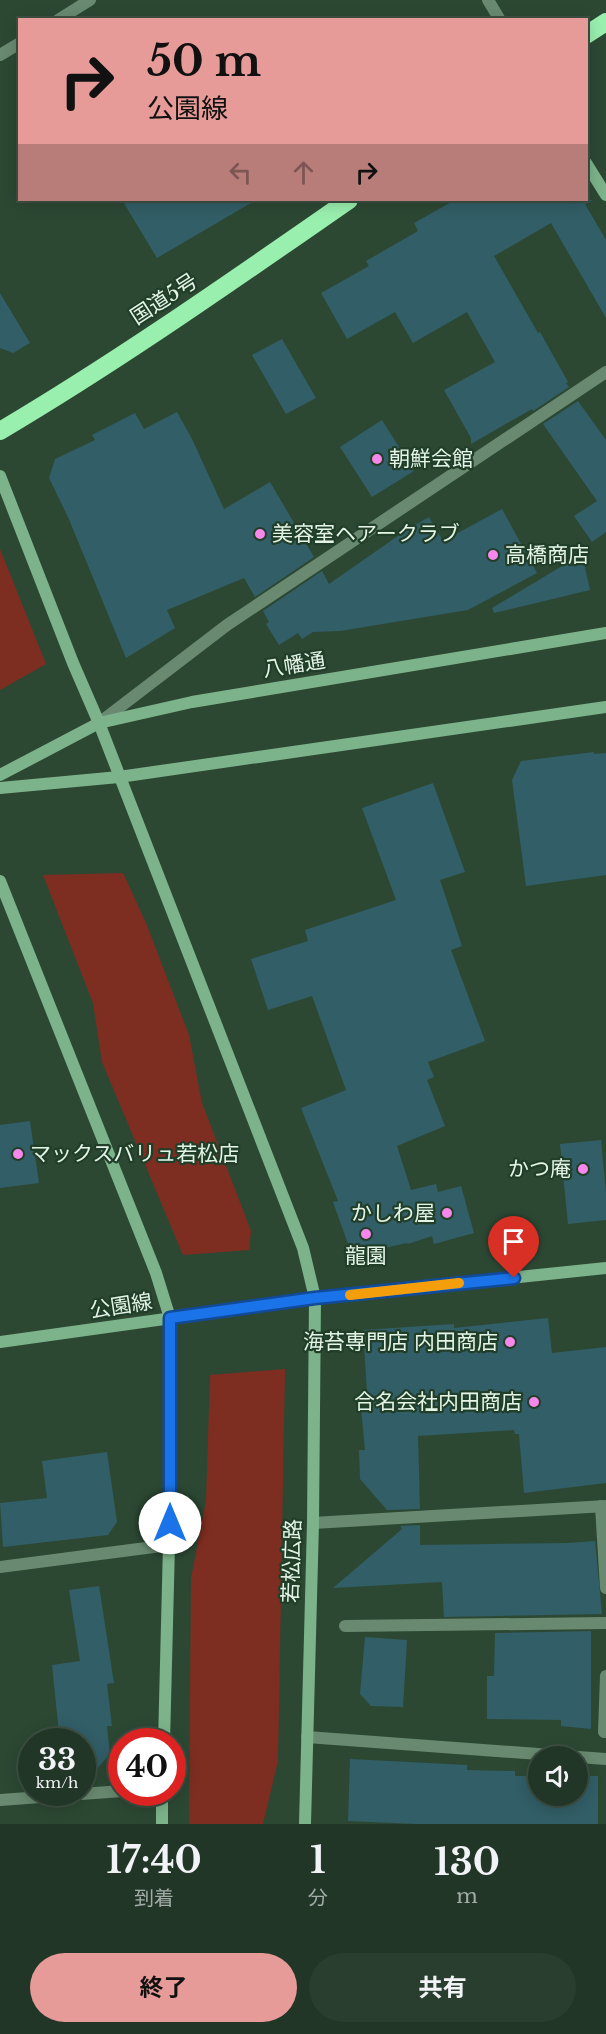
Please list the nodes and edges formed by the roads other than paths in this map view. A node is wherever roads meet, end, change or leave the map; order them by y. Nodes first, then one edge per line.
1 (90, 0) edge
2 (488, 0) edge
3 (61, 18) edge
4 (499, 18) edge
5 (606, 22) edge
6 (588, 34) edge
7 (18, 44) edge
8 (0, 55) edge
9 (588, 166) edge
10 (606, 195) edge
11 (348, 201) edge
12 (606, 372) edge
13 (0, 431) edge
14 (0, 476) edge
15 (606, 633) edge
16 (606, 707) edge
17 (99, 723) junction
18 (0, 775) edge
19 (119, 777) junction
20 (0, 788) edge
21 (0, 880) edge
22 (606, 1268) edge
23 (315, 1298) junction
24 (170, 1318) junction
25 (0, 1342) edge
26 (603, 1506) edge
27 (313, 1522) junction
28 (169, 1545) junction
29 (0, 1567) edge
30 (606, 1588) edge
31 (606, 1623) edge
32 (345, 1626) dead end
33 (606, 1676) edge
34 (164, 1728) edge
35 (604, 1732) dead end
36 (307, 1737) junction
37 (528, 1753) edge
38 (588, 1758) edge
39 (606, 1760) edge
40 (108, 1792) edge
41 (0, 1800) edge
42 (162, 1806) edge
43 (162, 1824) edge
44 (304, 1824) edge

1 - 3 street
2 - 4 street
5 - 6 highway
7 - 8 street
9 - 10 street
11 - 13 highway, 国道5号
12 - 17 street
14 - 17 street, 若松広路
15 - 17 street, 八幡通
16 - 19 street
17 - 18 street, 八幡通
17 - 19 street, 若松広路
19 - 20 street
19 - 23 street, 若松広路
21 - 24 street
22 - 23 street, 公園線
23 - 24 street, 公園線
23 - 27 street, 若松広路
24 - 25 street, 公園線
24 - 28 street
26 - 27 street
26 - 30 street
27 - 36 street, 若松広路
28 - 29 street
28 - 34 street
31 - 32 street
33 - 35 street
36 - 37 street
36 - 44 street, 若松広路
38 - 39 street
40 - 41 street
42 - 43 street

